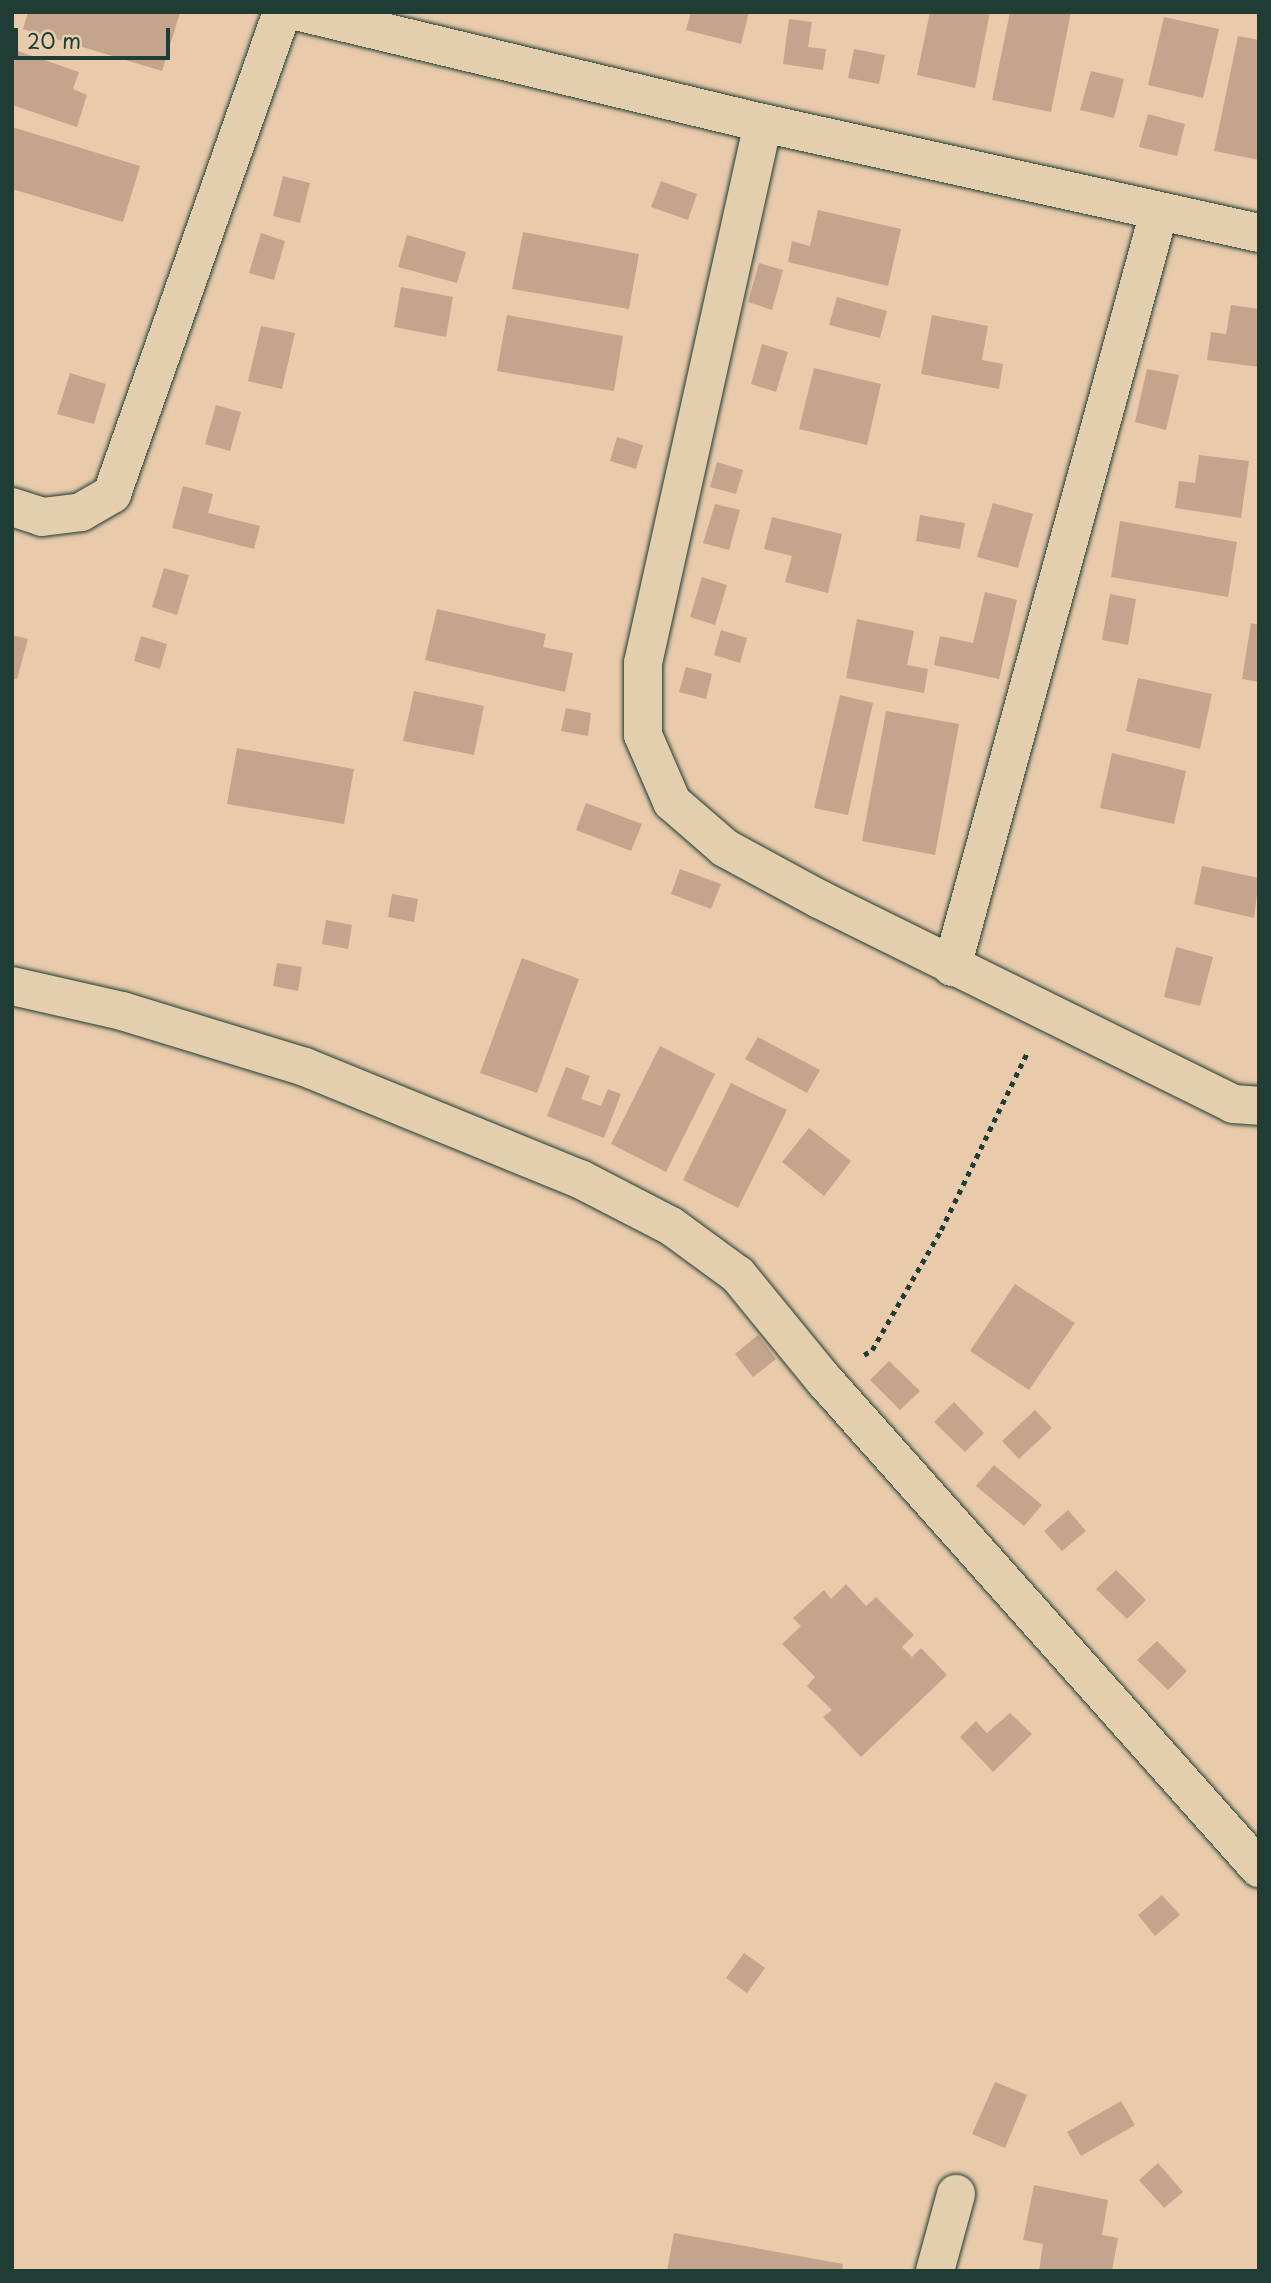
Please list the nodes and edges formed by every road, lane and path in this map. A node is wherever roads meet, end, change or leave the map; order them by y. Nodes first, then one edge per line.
1 (282, 12) edge
2 (300, 12) edge
3 (763, 123) junction
4 (1160, 212) junction
5 (1259, 233) edge
6 (12, 507) edge
7 (952, 967) junction
8 (12, 986) edge
9 (1047, 1011) junction
10 (1259, 1106) edge
11 (824, 1380) junction
12 (1259, 1868) edge
13 (956, 2194) dead end
14 (935, 2271) edge

1 - 6 street
2 - 3 street
3 - 4 street
3 - 7 street
4 - 5 street
4 - 7 street
7 - 9 street
8 - 11 street
9 - 10 street
9 - 11 path
11 - 12 street
13 - 14 street

